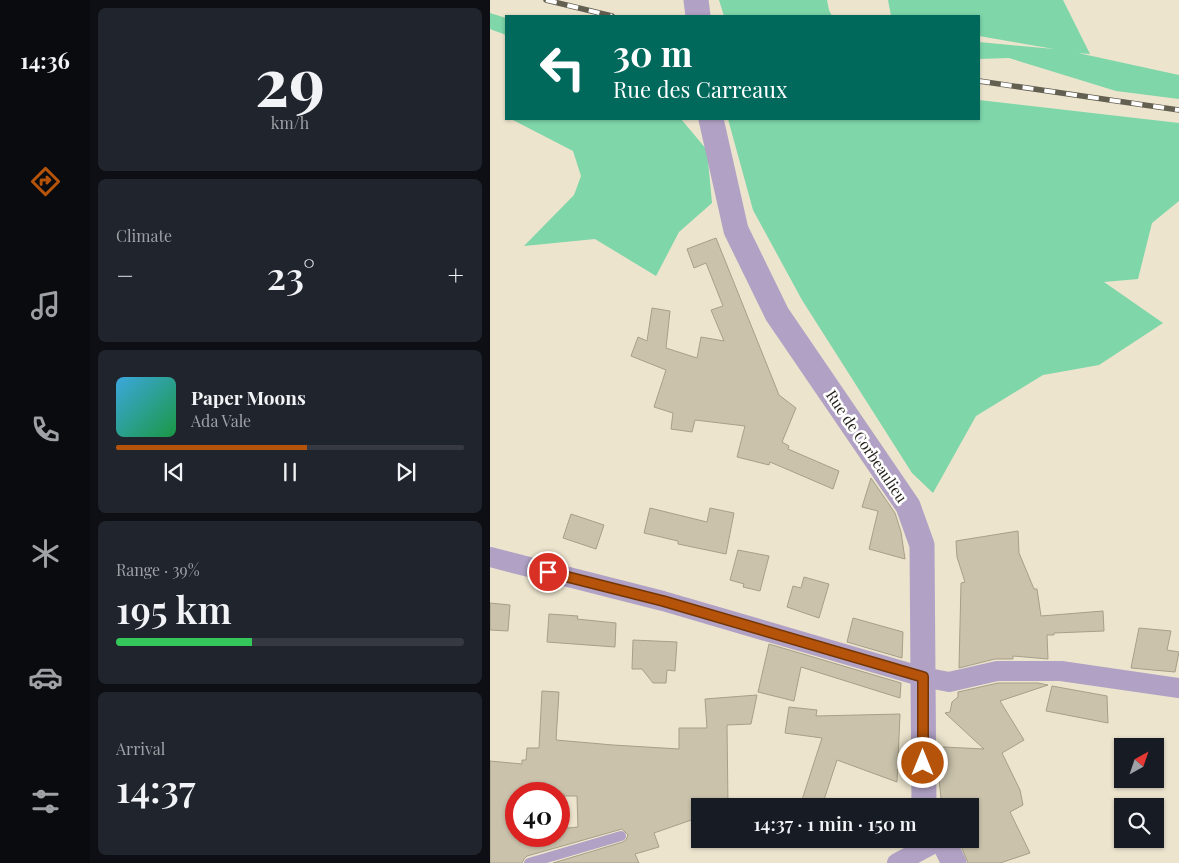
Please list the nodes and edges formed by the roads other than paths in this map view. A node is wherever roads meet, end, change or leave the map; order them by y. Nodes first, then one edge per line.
1 (696, 0) edge
2 (698, 15) edge
3 (711, 120) edge
4 (490, 557) edge
5 (923, 677) junction
6 (1179, 688) edge
7 (924, 798) edge
8 (621, 836) dead end
9 (902, 848) edge
10 (925, 848) edge
11 (946, 848) edge
12 (529, 863) edge
13 (896, 863) edge
14 (954, 863) edge

1 - 2 street
3 - 5 street, Rue de Corbeaulieu
4 - 5 street
5 - 6 street
5 - 7 street, Rue de Corbeaulieu
8 - 12 lane
9 - 13 street
10 - 13 street
11 - 14 street

